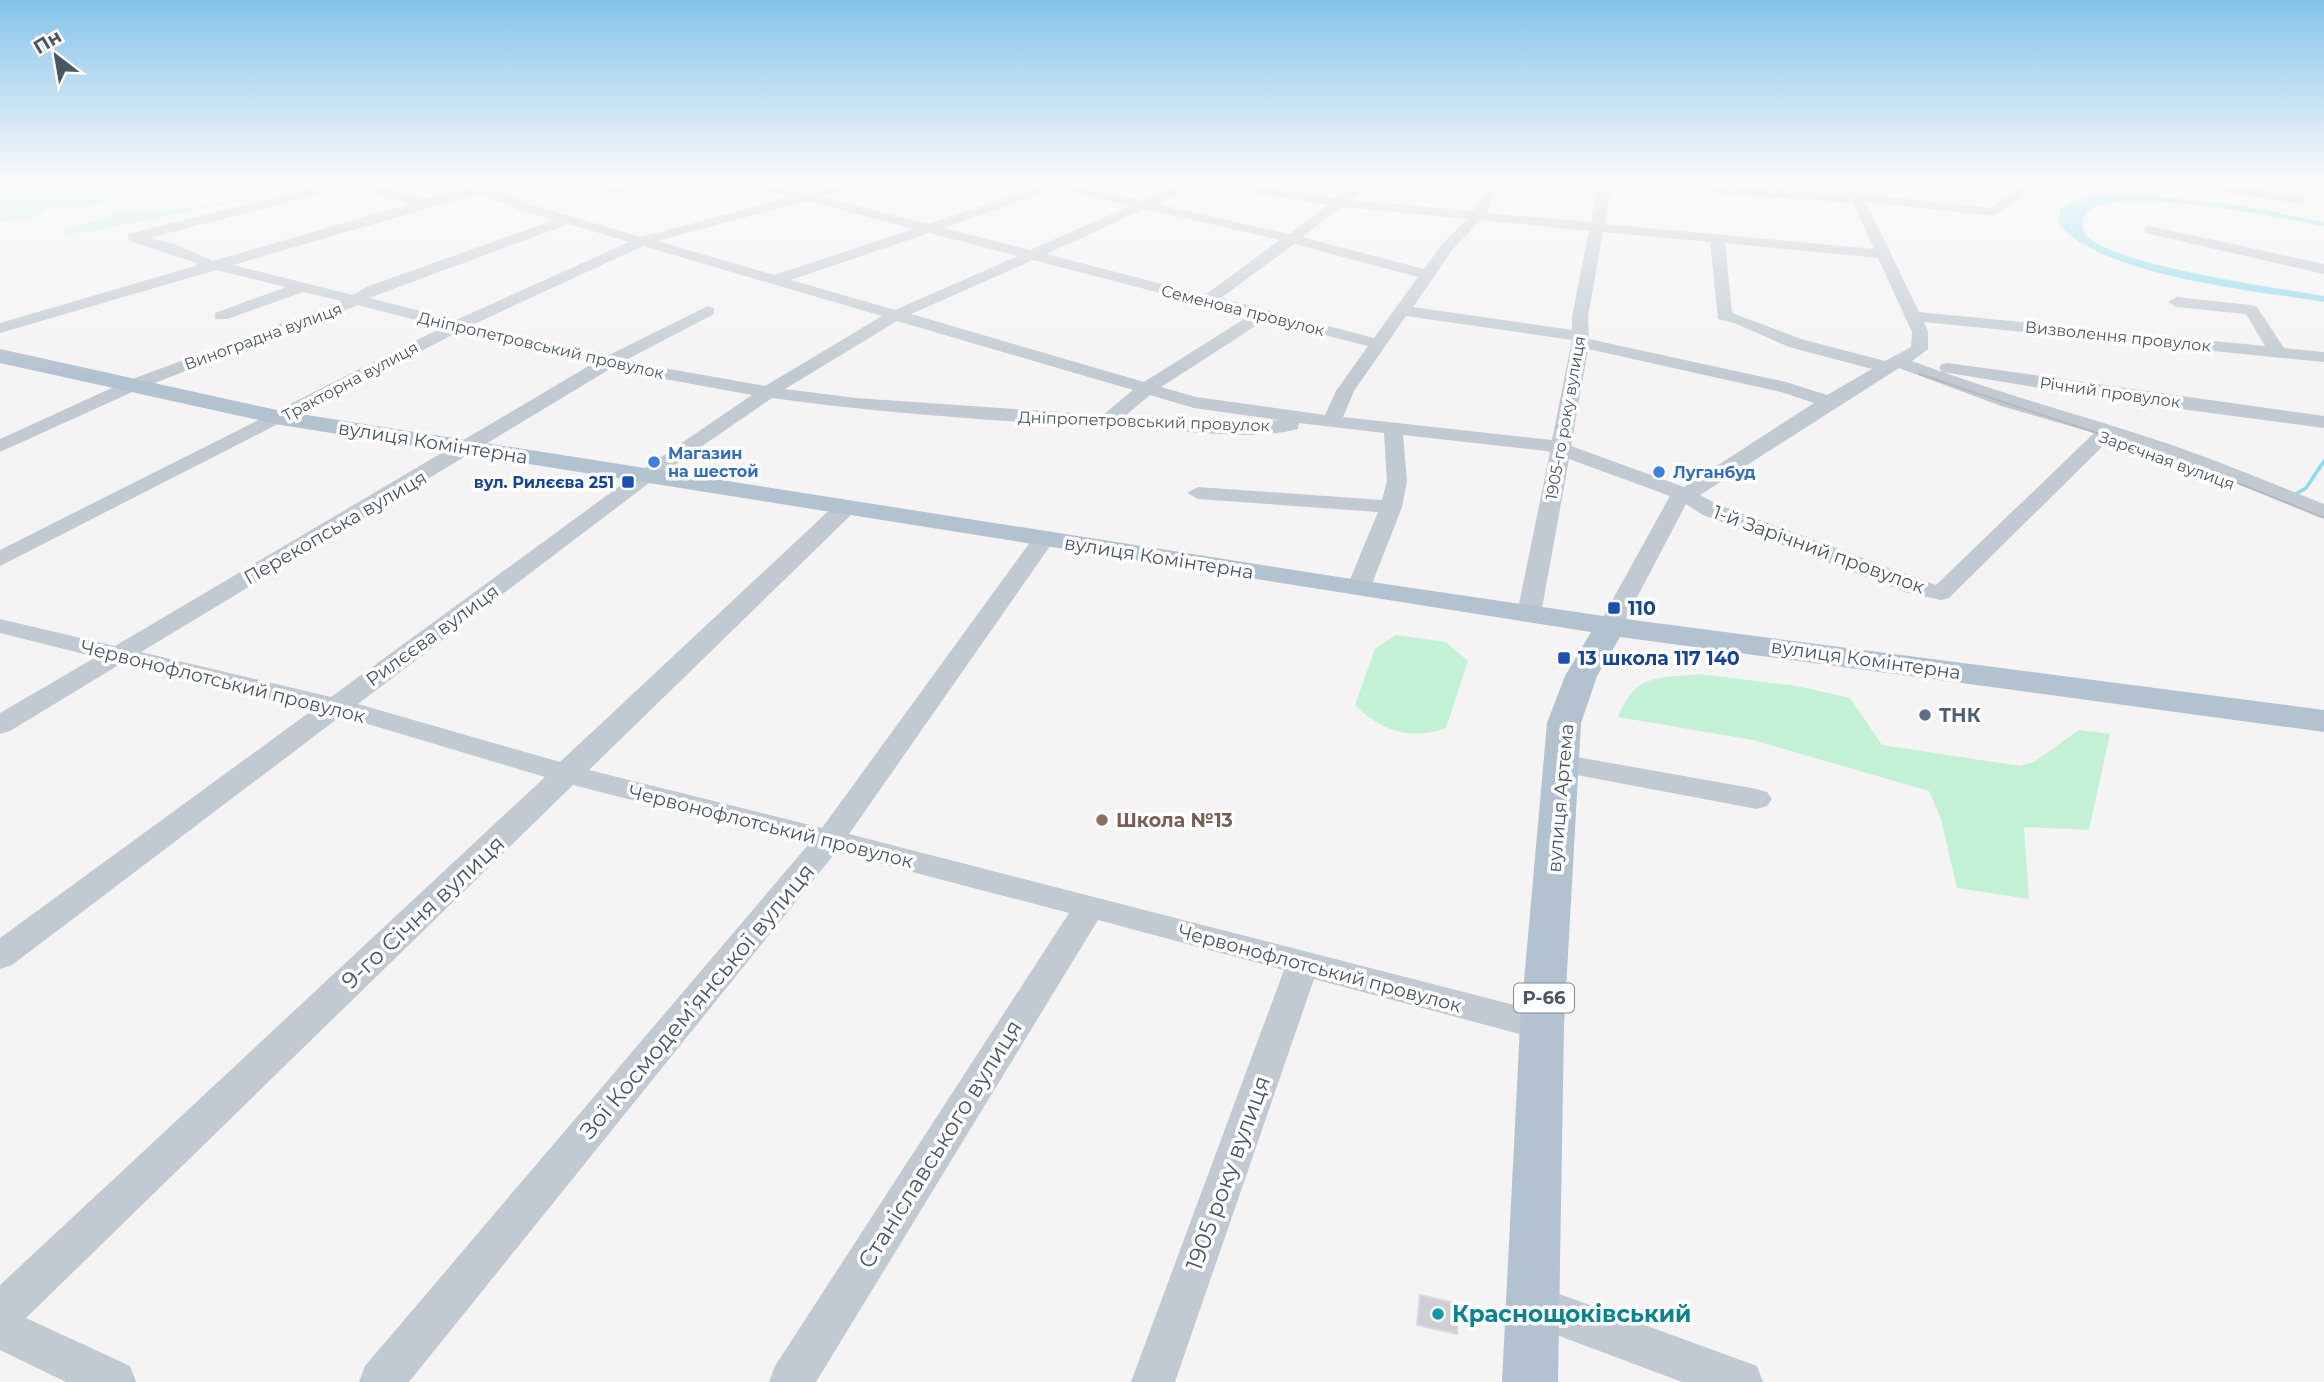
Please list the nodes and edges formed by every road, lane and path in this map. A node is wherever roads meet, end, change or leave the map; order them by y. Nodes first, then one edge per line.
1 (156, 244) edge
2 (285, 244) edge
3 (499, 244) edge
4 (635, 244) edge
5 (659, 244) edge
6 (878, 244) edge
7 (983, 244) edge
8 (1059, 244) edge
9 (1285, 244) edge
10 (1314, 244) edge
11 (1450, 244) edge
12 (1592, 244) edge
13 (1718, 244) edge
14 (1784, 244) edge
15 (1879, 244) edge
16 (2215, 244) edge
17 (1883, 254) junction
18 (1031, 257) junction
19 (209, 267) junction
20 (2324, 269) edge
21 (1429, 275) junction
22 (772, 281) junction
23 (304, 286) junction
24 (354, 300) junction
25 (1207, 301) junction
26 (2176, 302) dead end
27 (708, 311) dead end
28 (1404, 312) junction
29 (1261, 315) junction
30 (221, 316) dead end
31 (894, 316) junction
32 (1913, 316) junction
33 (2107, 319) dead end
34 (455, 327) junction
35 (0, 328) edge
36 (1581, 339) junction
37 (1379, 344) junction
38 (2271, 346) junction
39 (0, 356) edge
40 (2324, 357) edge
41 (607, 363) junction
42 (1891, 364) junction
43 (2324, 374) edge
44 (133, 385) junction
45 (776, 386) junction
46 (1147, 388) junction
47 (1829, 402) junction
48 (2008, 402) junction
49 (281, 418) junction
50 (1107, 421) junction
51 (1331, 422) junction
52 (2324, 422) edge
53 (1393, 429) junction
54 (2102, 436) junction
55 (0, 446) edge
56 (470, 447) junction
57 (1558, 449) junction
58 (646, 476) junction
59 (1198, 493) dead end
60 (1686, 495) junction
61 (845, 508) junction
62 (1391, 508) junction
63 (2324, 512) edge
64 (2324, 522) edge
65 (1044, 539) junction
66 (0, 559) edge
67 (1358, 589) junction
68 (1529, 614) junction
69 (0, 626) edge
70 (1610, 626) junction
71 (116, 656) junction
72 (335, 706) junction
73 (2324, 722) edge
74 (0, 725) edge
75 (1560, 762) junction
76 (569, 774) junction
77 (1757, 799) dead end
78 (828, 842) junction
79 (1090, 906) junction
80 (0, 956) edge
81 (1303, 963) junction
82 (1542, 1026) junction
83 (1532, 1305) junction
84 (0, 1314) edge
85 (0, 1328) edge
86 (114, 1382) edge
87 (381, 1382) edge
88 (791, 1382) edge
89 (1153, 1382) edge
90 (1530, 1382) edge
91 (1741, 1382) edge

1 - 19 street
2 - 19 street
3 - 24 street, Виноградна вулиця
4 - 34 street, Тракторна вулиця
5 - 22 street, Дніпропетровський провулок
6 - 22 street
7 - 18 street, Семенова провулок
8 - 18 street
9 - 25 street
10 - 21 street
11 - 21 street
12 - 36 street, 1905-го року вулиця
13 - 42 street
14 - 17 street
15 - 17 street, вулиця Артема
16 - 20 street
17 - 32 street, вулиця Артема
18 - 25 street, Семенова провулок
18 - 31 street
19 - 23 street, Дніпропетровський провулок
19 - 35 street
21 - 28 street
22 - 31 street, Дніпропетровський провулок
23 - 24 street, Дніпропетровський провулок
23 - 30 street
24 - 34 street, Дніпропетровський провулок
24 - 44 street, Виноградна вулиця
25 - 29 street, Семенова провулок
26 - 38 street
27 - 41 street, Перекопська вулиця
28 - 36 street
28 - 37 street
29 - 37 street, Семенова провулок
29 - 46 street
31 - 45 street
31 - 46 street, Дніпропетровський провулок
32 - 38 street, Визволення провулок
32 - 42 street, вулиця Артема
33 - 38 street
34 - 41 street, Дніпропетровський провулок
34 - 49 street, Тракторна вулиця
36 - 47 street
36 - 57 street, 1905-го року вулиця
37 - 51 street
38 - 40 street, Визволення провулок
38 - 43 street
39 - 44 main road, вулиця Комінтерна
41 - 45 street, Дніпропетровський провулок
41 - 56 street, Перекопська вулиця
42 - 47 street, вулиця Артема
42 - 48 street, Зарєчная вулиця
42 - 52 street, Річний провулок
44 - 49 main road, вулиця Комінтерна
44 - 55 street, Виноградна вулиця
45 - 50 street, Дніпропетровський провулок
45 - 58 street, Рилєєва вулиця
46 - 50 street
46 - 51 street, Дніпропетровський провулок
47 - 60 street, вулиця Артема
48 - 54 street, Зарєчная вулиця
48 - 63 street, Зарєчная вулиця
49 - 56 main road, вулиця Комінтерна
49 - 66 street, Тракторна вулиця
50 - 51 street, Дніпропетровський провулок
51 - 53 street
53 - 57 street
53 - 62 street
54 - 60 street, 1-й Зарічний провулок
54 - 64 street, Зарєчная вулиця
56 - 58 main road, вулиця Комінтерна
56 - 71 street, Перекопська вулиця
57 - 60 street
57 - 68 street, 1905-го року вулиця
58 - 61 main road, вулиця Комінтерна
58 - 72 street, Рилєєва вулиця
59 - 62 street
60 - 70 street, вулиця Артема
61 - 65 main road, вулиця Комінтерна
61 - 76 street, 9-го Січня вулиця
62 - 67 street
65 - 67 main road, вулиця Комінтерна
65 - 78 street, Зої Космодем’янської вулиця
67 - 68 main road, вулиця Комінтерна
68 - 70 main road, вулиця Комінтерна
69 - 71 street, Червонофлотський провулок
70 - 73 main road, вулиця Комінтерна
70 - 75 main road, вулиця Артема / Р-66
71 - 72 street, Червонофлотський провулок
71 - 74 street, Перекопська вулиця
72 - 76 street, Червонофлотський провулок
72 - 80 street, Рилєєва вулиця
75 - 77 street
75 - 82 main road, вулиця Артема / Р-66
76 - 78 street, Червонофлотський провулок
76 - 84 street, 9-го Січня вулиця
78 - 79 street, Червонофлотський провулок
78 - 87 street, Зої Космодем’янської вулиця
79 - 81 street, Червонофлотський провулок
79 - 88 street, Станіславського вулиця
81 - 82 street, Червонофлотський провулок
81 - 89 street, 1905 року вулиця
82 - 83 main road, вулиця Артема / Р-66
83 - 90 main road, вулиця Артема / Р-66
83 - 91 street
85 - 86 street

